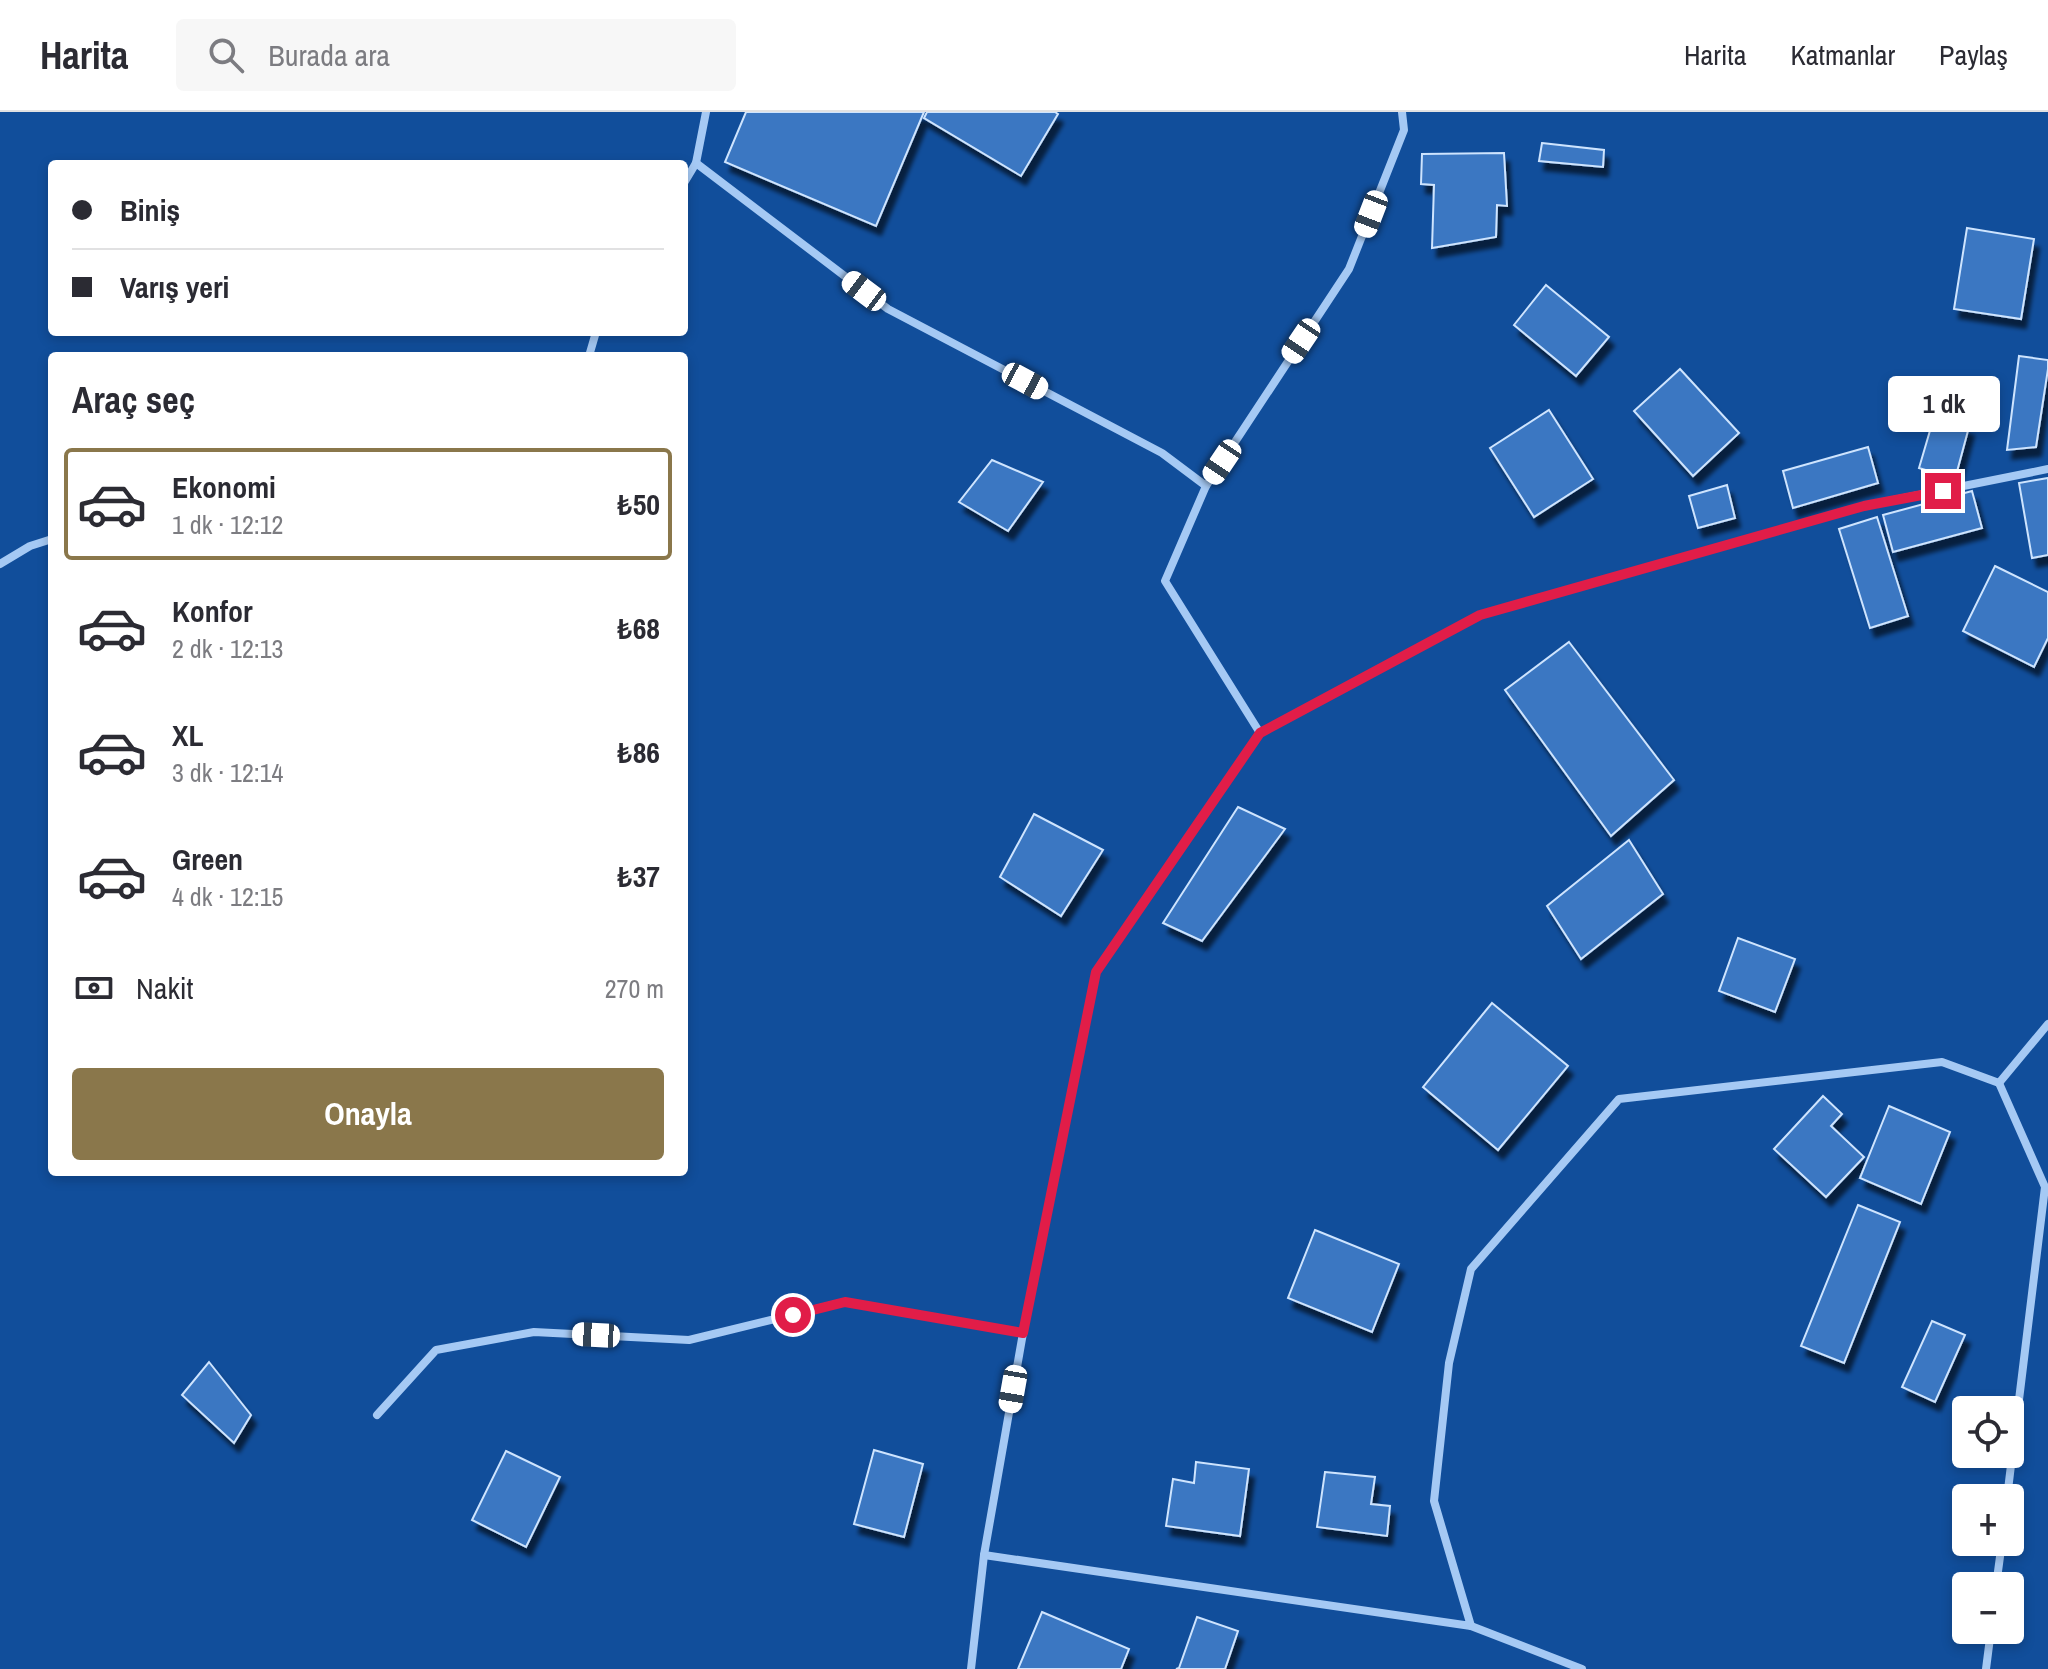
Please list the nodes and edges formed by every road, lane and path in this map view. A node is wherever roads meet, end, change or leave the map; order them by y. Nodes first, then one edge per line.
1 (706, 112) edge
2 (1402, 112) edge
3 (696, 163) junction
4 (688, 176) edge
5 (2048, 469) edge
6 (1206, 486) junction
7 (48, 540) edge
8 (0, 564) edge
9 (1260, 733) junction
10 (2048, 1024) edge
11 (1999, 1083) junction
12 (1023, 1333) junction
13 (377, 1415) dead end
14 (2009, 1484) edge
15 (984, 1555) junction
16 (1471, 1626) junction
17 (1989, 1644) edge
18 (971, 1669) edge
19 (1582, 1669) edge
20 (1986, 1669) edge

1 - 3 street
2 - 6 street
3 - 4 street
3 - 6 street
5 - 9 street
6 - 9 street
7 - 8 street
9 - 12 street
10 - 11 street
11 - 14 street
11 - 16 street
12 - 13 street
12 - 15 street
15 - 16 street
15 - 18 street
16 - 19 street
17 - 20 street

